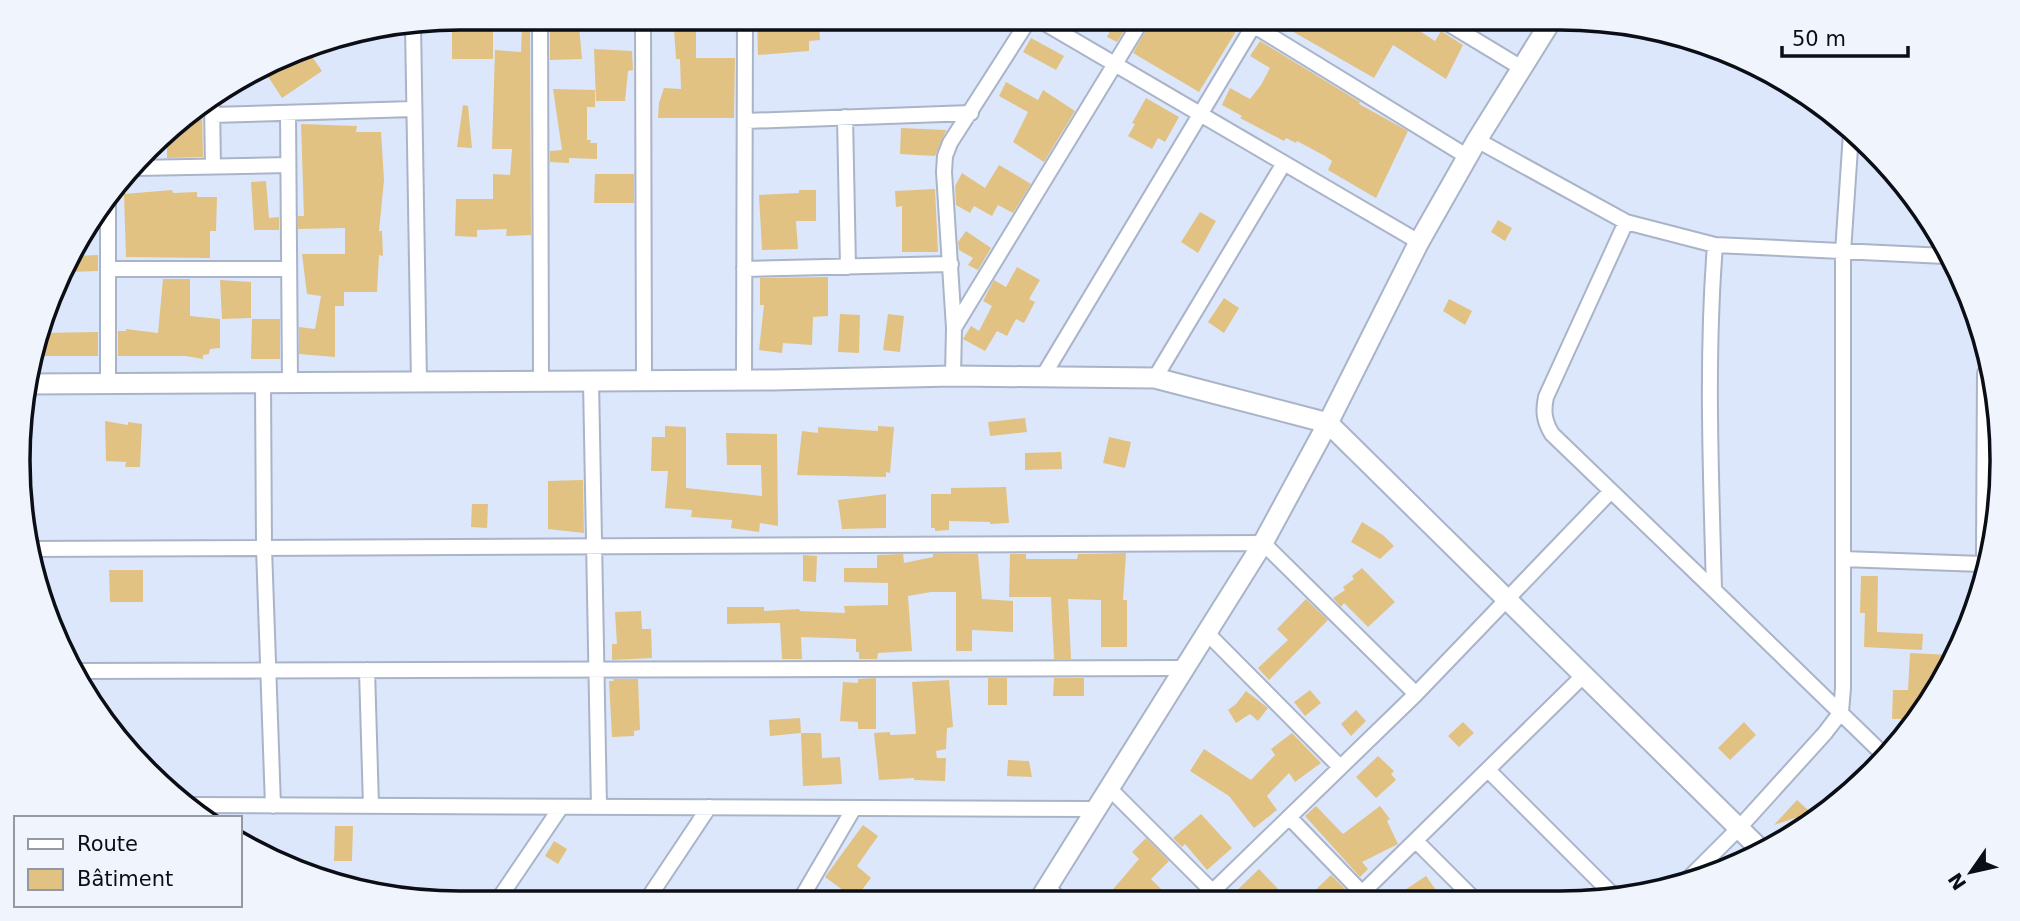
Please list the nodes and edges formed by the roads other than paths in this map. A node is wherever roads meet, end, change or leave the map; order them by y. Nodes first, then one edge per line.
1 (540, 30) edge
2 (643, 30) edge
3 (744, 30) edge
4 (1023, 30) edge
5 (1058, 30) edge
6 (1135, 30) edge
7 (1250, 30) edge
8 (1270, 30) edge
9 (1459, 30) edge
10 (1545, 30) edge
11 (413, 32) edge
12 (1115, 62) junction
13 (1521, 67) junction
14 (212, 108) edge
15 (414, 109) junction
16 (288, 113) junction
17 (971, 113) junction
18 (1200, 114) junction
19 (845, 117) junction
20 (746, 121) junction
21 (1851, 144) edge
22 (1472, 148) junction
23 (1284, 163) junction
24 (288, 165) junction
25 (213, 167) junction
26 (145, 168) edge
27 (108, 213) edge
28 (1626, 222) junction
29 (1419, 242) junction
30 (1715, 245) junction
31 (1843, 252) junction
32 (1939, 256) edge
33 (951, 264) junction
34 (848, 267) junction
35 (108, 268) junction
36 (289, 269) junction
37 (744, 270) junction
38 (954, 328) junction
39 (953, 376) junction
40 (1042, 378) junction
41 (1155, 378) junction
42 (744, 380) junction
43 (541, 381) junction
44 (591, 381) junction
45 (643, 381) junction
46 (290, 382) junction
47 (419, 382) junction
48 (108, 383) junction
49 (262, 383) junction
50 (37, 384) edge
51 (1985, 392) edge
52 (1328, 423) junction
53 (1611, 491) junction
54 (1984, 533) edge
55 (1262, 543) junction
56 (594, 546) junction
57 (264, 548) junction
58 (39, 549) edge
59 (1843, 559) junction
60 (1978, 564) edge
61 (1714, 590) junction
62 (1507, 601) junction
63 (1206, 632) junction
64 (1183, 667) junction
65 (597, 669) junction
66 (268, 670) junction
67 (367, 670) junction
68 (84, 671) edge
69 (1584, 675) junction
70 (1416, 694) junction
71 (1841, 712) junction
72 (1879, 750) edge
73 (1340, 767) junction
74 (1488, 769) junction
75 (1108, 787) junction
76 (202, 805) edge
77 (273, 806) junction
78 (371, 806) junction
79 (561, 807) junction
80 (599, 807) junction
81 (709, 807) junction
82 (854, 808) junction
83 (1095, 809) junction
84 (1289, 817) junction
85 (1739, 828) junction
86 (1416, 841) junction
87 (1755, 844) edge
88 (1700, 867) edge
89 (1607, 889) edge
90 (504, 891) edge
91 (653, 891) edge
92 (805, 891) edge
93 (1045, 891) edge
94 (1213, 891) edge
95 (1222, 891) edge
96 (1359, 891) edge
97 (1370, 891) edge
98 (1466, 891) edge

1 - 43 street
2 - 45 street
3 - 20 street
4 - 17 street
5 - 12 street
6 - 12 street
7 - 18 street
8 - 22 street
9 - 13 street
10 - 13 street
11 - 15 street
12 - 18 street
12 - 38 street
13 - 22 street
14 - 16 street
14 - 25 street
15 - 16 street
15 - 47 street
16 - 24 street
17 - 19 street
17 - 33 street
18 - 23 street
18 - 40 street
19 - 20 street
19 - 34 street
20 - 37 street
21 - 31 street
22 - 28 street
22 - 29 street
23 - 29 street
23 - 41 street
24 - 25 street
24 - 36 street
25 - 26 street
27 - 35 street
28 - 30 street
28 - 53 street
29 - 52 street
30 - 31 street
30 - 61 street
31 - 32 street
31 - 59 street
33 - 34 street
33 - 38 street
34 - 37 street
35 - 36 street
35 - 48 street
36 - 46 street
37 - 42 street
38 - 39 street
39 - 40 street
39 - 42 street
40 - 41 street
41 - 52 street
42 - 45 street
43 - 44 street
43 - 47 street
44 - 45 street
44 - 56 street
46 - 47 street
46 - 49 street
48 - 49 street
48 - 50 street
49 - 57 street
51 - 54 street
52 - 55 street
52 - 62 street
53 - 61 street
53 - 62 street
55 - 56 street
55 - 63 street
55 - 70 street
56 - 57 street
56 - 65 street
57 - 58 street
57 - 66 street
59 - 60 street
59 - 71 street
61 - 71 street
62 - 69 street
62 - 70 street
63 - 64 street
63 - 73 street
64 - 65 street
64 - 75 street
65 - 67 street
65 - 80 street
66 - 67 street
66 - 68 street
66 - 77 street
67 - 78 street
69 - 74 street
69 - 85 street
70 - 73 street
71 - 72 street
71 - 85 street
73 - 84 street
74 - 86 street
74 - 89 street
75 - 83 street
75 - 94 street
76 - 77 street
77 - 78 street
78 - 79 street
79 - 80 street
79 - 90 street
80 - 81 street
81 - 82 street
81 - 91 street
82 - 83 street
82 - 92 street
83 - 93 street
84 - 95 street
84 - 96 street
85 - 87 street
85 - 88 street
86 - 97 street
86 - 98 street

